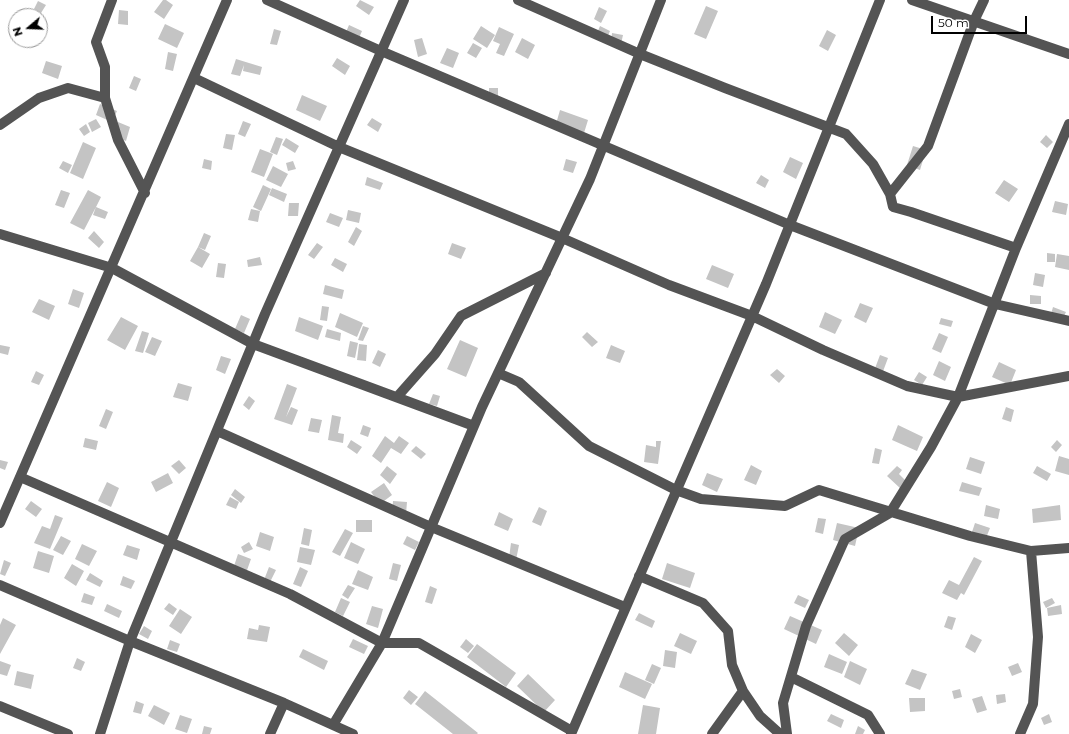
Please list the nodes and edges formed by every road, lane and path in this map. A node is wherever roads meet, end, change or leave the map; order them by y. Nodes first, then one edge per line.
1 (112, 0) edge
2 (227, 0) edge
3 (267, 0) edge
4 (404, 0) edge
5 (518, 0) edge
6 (661, 0) edge
7 (880, 0) edge
8 (912, 0) edge
9 (984, 0) edge
10 (974, 21) junction
11 (381, 51) junction
12 (640, 54) junction
13 (1069, 54) edge
14 (194, 78) junction
15 (105, 98) junction
16 (1069, 124) edge
17 (0, 125) edge
18 (829, 126) junction
19 (604, 144) junction
20 (339, 147) junction
21 (145, 192) junction
22 (890, 194) junction
23 (790, 225) junction
24 (0, 234) edge
25 (562, 238) junction
26 (1016, 248) junction
27 (112, 268) junction
28 (546, 273) junction
29 (994, 304) junction
30 (752, 316) junction
31 (1069, 321) edge
32 (252, 344) junction
33 (498, 373) junction
34 (1069, 376) edge
35 (397, 397) junction
36 (958, 397) junction
37 (474, 426) junction
38 (217, 431) junction
39 (20, 477) junction
40 (676, 490) junction
41 (890, 513) junction
42 (0, 523) edge
43 (431, 527) junction
44 (171, 542) junction
45 (1069, 548) edge
46 (1032, 551) junction
47 (639, 576) junction
48 (0, 585) edge
49 (625, 607) junction
50 (130, 640) junction
51 (382, 643) junction
52 (791, 677) junction
53 (743, 691) junction
54 (284, 703) junction
55 (0, 706) edge
56 (333, 725) junction
57 (572, 732) edge
58 (68, 734) edge
59 (100, 734) edge
60 (270, 734) edge
61 (353, 734) edge
62 (712, 734) edge
63 (780, 734) edge
64 (787, 734) edge
65 (880, 734) edge
66 (1020, 734) edge

1 - 15 street
2 - 14 street
3 - 11 street
4 - 11 street
5 - 12 street
6 - 12 street
7 - 18 street
8 - 10 street
9 - 10 street
10 - 13 street
10 - 22 street
11 - 19 street
11 - 20 street
12 - 18 street
12 - 19 street
14 - 20 street
14 - 21 street
15 - 17 street
15 - 21 street
16 - 26 street
18 - 22 street
18 - 23 street
19 - 23 street
19 - 25 street
20 - 25 street
20 - 32 street
21 - 27 street
22 - 26 street
23 - 29 street
23 - 30 street
24 - 27 street
25 - 28 street
25 - 30 street
26 - 29 street
27 - 32 street
27 - 39 street
28 - 33 street
28 - 35 street
29 - 31 street
29 - 36 street
30 - 36 street
30 - 40 street
32 - 35 street
32 - 38 street
33 - 37 street
33 - 40 street
34 - 36 street
35 - 37 street
36 - 41 street
37 - 43 street
38 - 43 street
38 - 44 street
39 - 42 street
39 - 44 street
40 - 41 street
40 - 47 street
41 - 46 street
41 - 52 street
43 - 49 street
43 - 51 street
44 - 50 street
44 - 51 street
45 - 46 street
46 - 66 street
47 - 49 street
47 - 53 street
48 - 50 street
49 - 57 street
50 - 54 street
50 - 59 street
51 - 56 street
51 - 57 street
52 - 64 street
52 - 65 street
53 - 62 street
53 - 63 street
54 - 56 street
54 - 60 street
55 - 58 street
56 - 61 street

